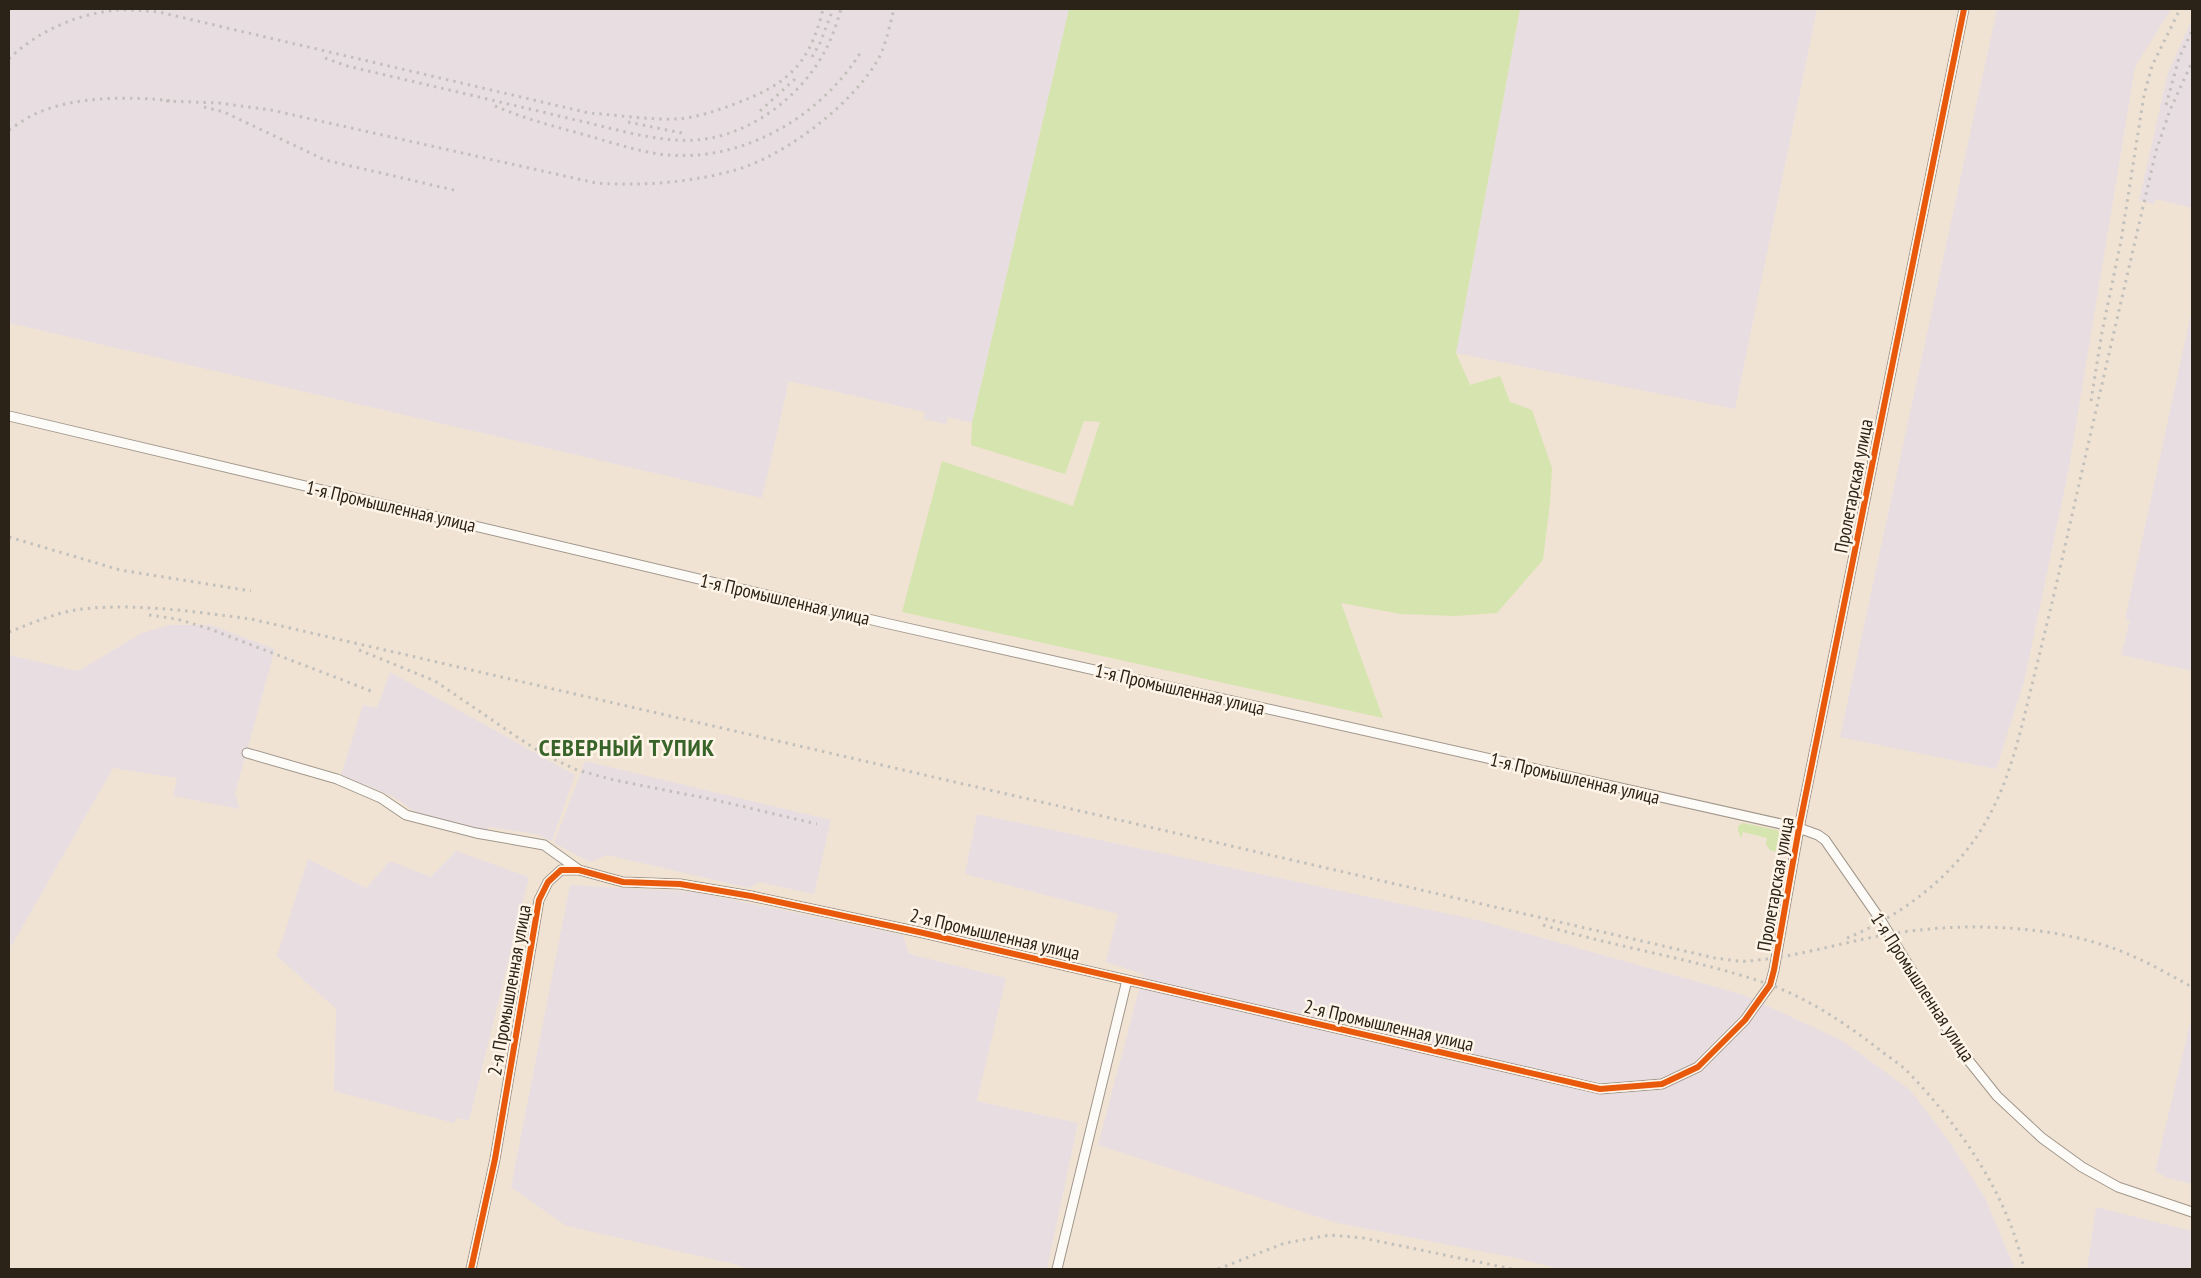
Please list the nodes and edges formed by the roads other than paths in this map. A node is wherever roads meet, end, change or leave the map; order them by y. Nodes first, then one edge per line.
1 (1964, 9) edge
2 (9, 416) edge
3 (247, 753) dead end
4 (1799, 828) junction
5 (579, 870) junction
6 (1774, 970) joint
7 (1127, 980) junction
8 (2192, 1212) edge
9 (471, 1269) edge
10 (1057, 1269) edge

1 - 4 street, Пролетарская улица
2 - 4 street, 1-я Промышленная улица
3 - 5 street
4 - 6 street, Пролетарская улица
4 - 8 street, 1-я Промышленная улица
5 - 7 street, 2-я Промышленная улица
5 - 9 street, 2-я Промышленная улица
6 - 7 street, 2-я Промышленная улица
7 - 10 street

